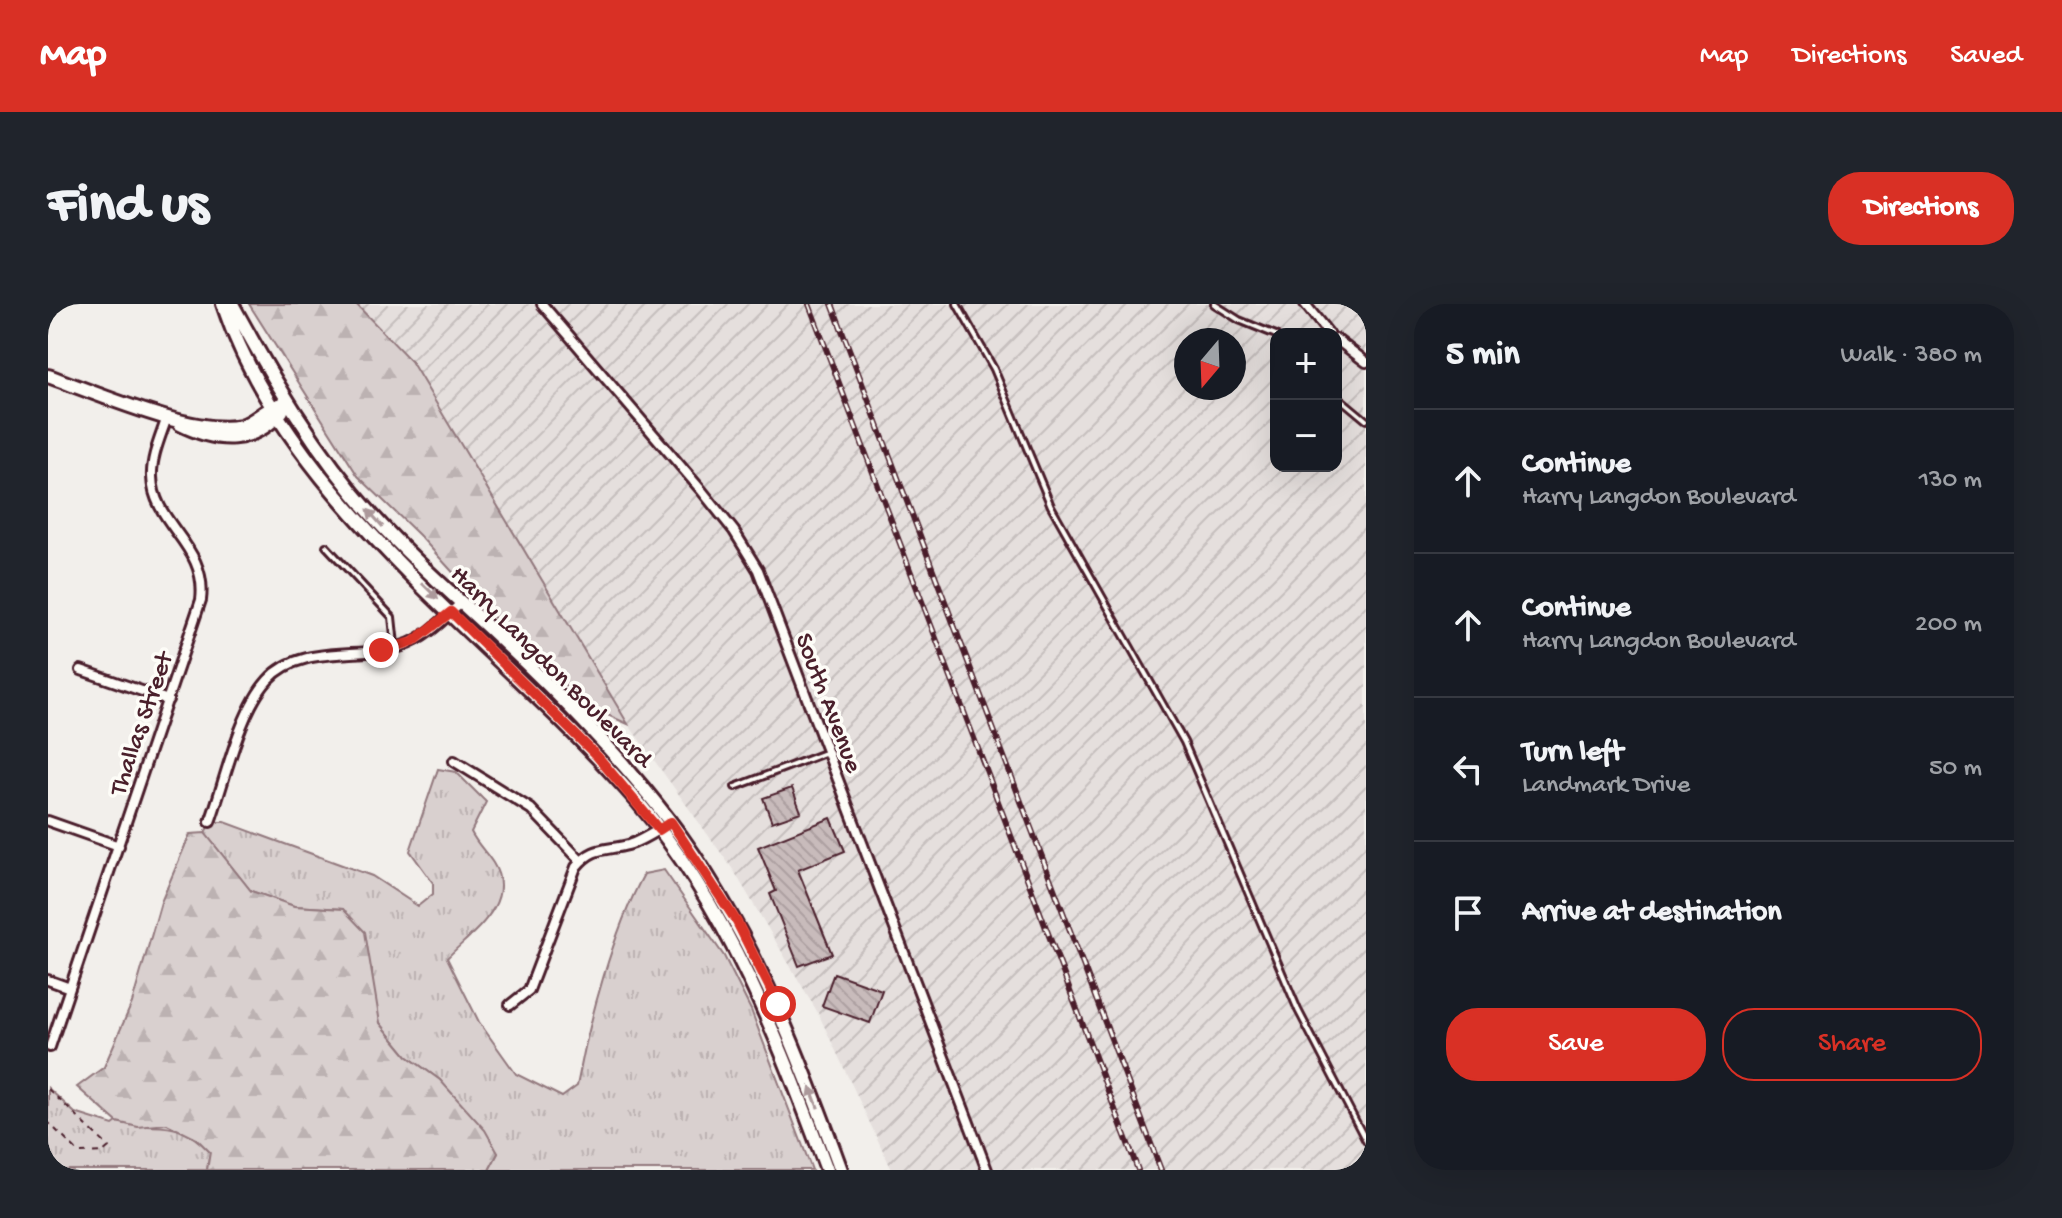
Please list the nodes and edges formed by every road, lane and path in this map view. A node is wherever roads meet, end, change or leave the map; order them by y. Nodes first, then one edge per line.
1 (223, 304) edge
2 (232, 304) edge
3 (542, 304) edge
4 (957, 304) edge
5 (1214, 304) edge
6 (1305, 304) edge
7 (1324, 328) edge
8 (1270, 333) edge
9 (1342, 344) edge
10 (1366, 362) edge
11 (48, 376) edge
12 (259, 383) junction
13 (1342, 400) edge
14 (288, 405) junction
15 (276, 411) junction
16 (167, 417) junction
17 (1366, 420) edge
18 (247, 424) junction
19 (260, 430) junction
20 (294, 438) junction
21 (326, 546) dead end
22 (456, 608) junction
23 (395, 648) junction
24 (81, 670) dead end
25 (168, 700) junction
26 (829, 751) junction
27 (454, 761) dead end
28 (735, 787) dead end
29 (48, 821) edge
30 (210, 822) dead end
31 (671, 822) junction
32 (659, 830) junction
33 (119, 846) junction
34 (581, 861) junction
35 (48, 980) edge
36 (70, 988) junction
37 (510, 1005) dead end
38 (50, 1047) edge
39 (48, 1089) edge
40 (48, 1122) edge
41 (105, 1133) dead end
42 (101, 1136) junction
43 (48, 1137) edge
44 (1366, 1141) edge
45 (48, 1163) edge
46 (827, 1170) edge
47 (841, 1170) edge
48 (987, 1170) edge

1 - 12 main road, Harry Langdon Boulevard
2 - 14 main road, Harry Langdon Boulevard
3 - 26 street, South Avenue
4 - 44 lane
5 - 8 lane
6 - 7 street
9 - 10 street
11 - 16 main road
12 - 15 main road, Harry Langdon Boulevard
12 - 18 main road
13 - 17 lane
14 - 15 main road
22 -> 14 main road, Harry Langdon Boulevard
15 - 18 main road
15 - 19 main road
15 - 20 main road, Harry Langdon Boulevard
16 - 18 main road
16 - 19 main road
16 - 25 street, Thallas Street
19 - 20 main road
20 -> 22 main road, Harry Langdon Boulevard
21 - 23 lane
22 - 23 street
22 - 31 main road, Harry Langdon Boulevard
22 - 32 main road, Harry Langdon Boulevard
23 - 30 street
24 - 25 street
25 - 33 street, Thallas Street
26 - 28 lane
26 - 48 street, South Avenue
27 - 34 street
29 - 33 street
31 - 32 street
47 -> 31 main road, Harry Langdon Boulevard
32 - 34 street
32 - 46 main road, Harry Langdon Boulevard
33 - 36 street, Thallas Street
34 - 37 street
35 - 36 street
36 - 38 street, Thallas Street
39 - 42 path
40 - 42 path
41 - 42 path
43 - 45 path

